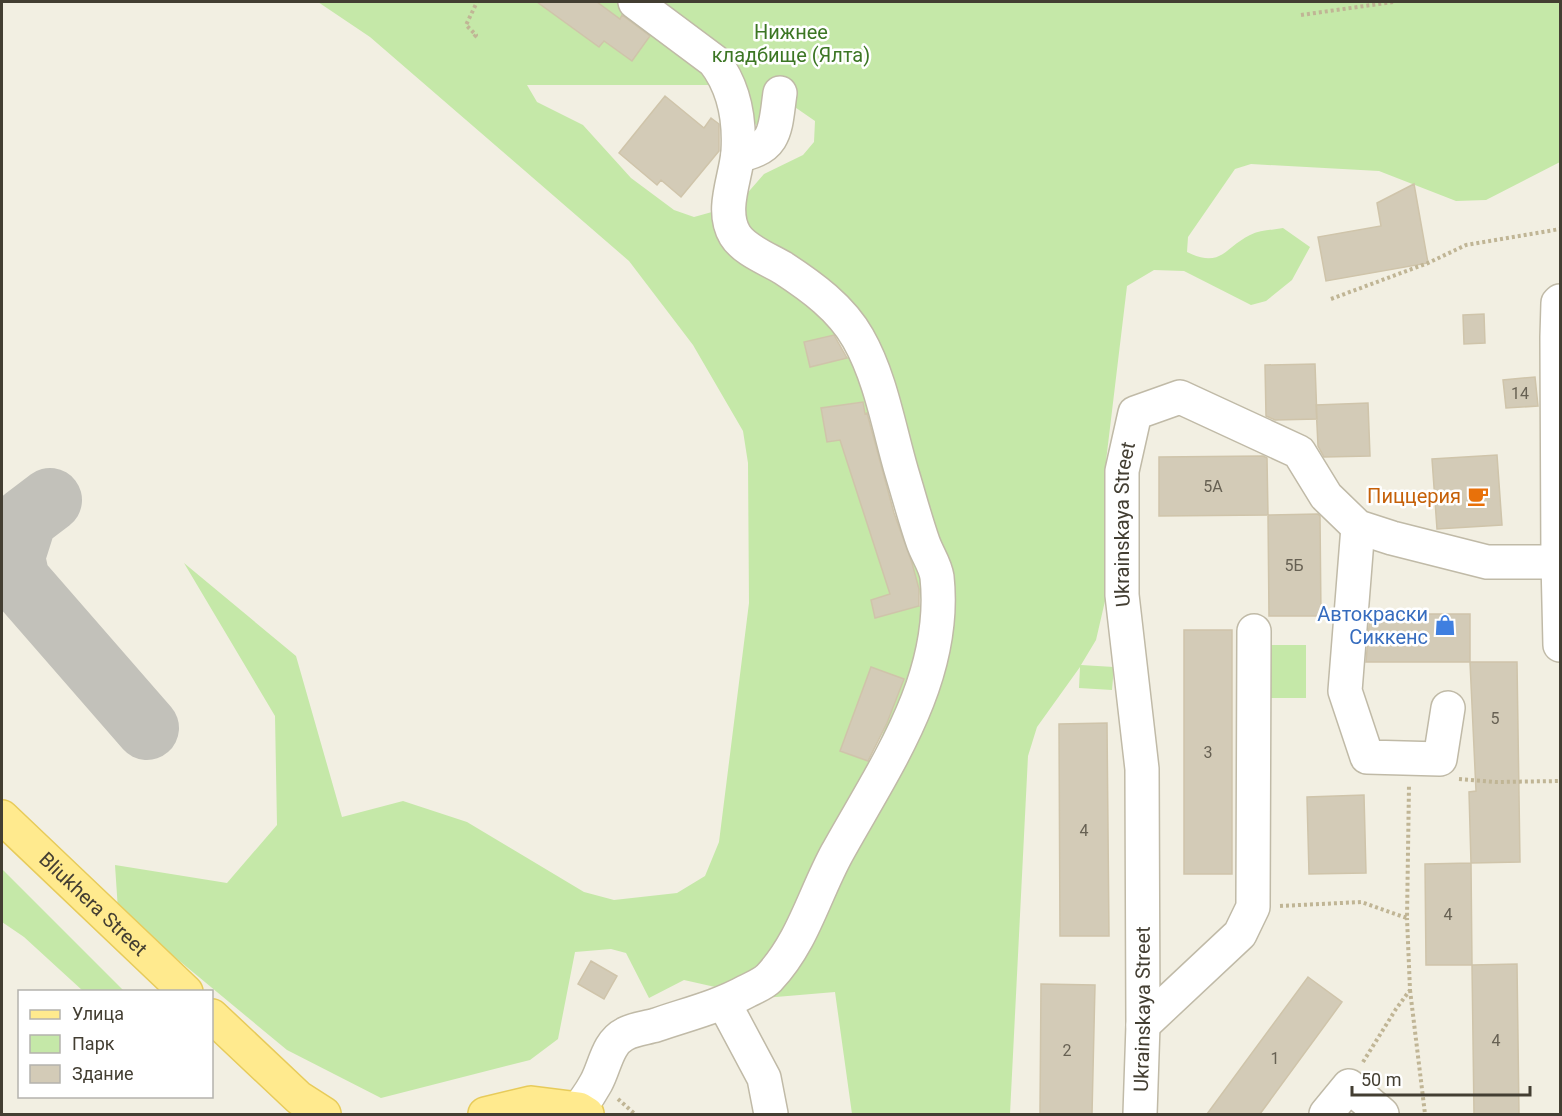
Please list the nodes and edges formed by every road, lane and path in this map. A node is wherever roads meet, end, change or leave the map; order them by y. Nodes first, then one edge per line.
1 (477, 2) edge
2 (635, 2) edge
3 (1393, 2) edge
4 (1376, 3) edge
5 (1301, 15) dead end
6 (474, 37) dead end
7 (780, 93) dead end
8 (738, 155) junction
9 (1560, 229) edge
10 (1331, 299) dead end
11 (1560, 301) edge
12 (1358, 527) junction
13 (1558, 562) junction
14 (1254, 632) dead end
15 (1560, 634) edge
16 (1560, 645) edge
17 (1448, 708) dead end
18 (1452, 778) dead end
19 (1560, 781) edge
20 (1409, 783) dead end
21 (2, 817) edge
22 (1253, 907) junction
23 (1407, 918) junction
24 (184, 990) edge
25 (1410, 990) junction
26 (724, 1003) junction
27 (213, 1017) edge
28 (1143, 1025) junction
29 (1349, 1086) junction
30 (580, 1113) edge
31 (765, 1113) edge
32 (324, 1114) edge
33 (485, 1114) edge
34 (1140, 1114) edge
35 (1326, 1114) edge
36 (1382, 1114) edge
37 (1425, 1114) edge

1 - 6 path
2 - 8 street
3 - 4 path
4 - 5 path
7 - 8 street
8 - 26 street
9 - 10 path
11 - 13 street
12 - 13 street, Ukrainskaya Street
12 - 17 street
12 - 28 street, Ukrainskaya Street
13 - 15 street
14 - 22 street
15 - 16 street
18 - 19 path
20 - 23 path
21 - 24 main road, Bliukhera Street
22 - 23 path
22 - 28 street
23 - 25 path
25 - 29 path
25 - 37 path
26 - 30 street
26 - 31 street
27 - 32 main road
28 - 34 street, Ukrainskaya Street
29 - 35 street
29 - 36 street
30 - 33 main road

